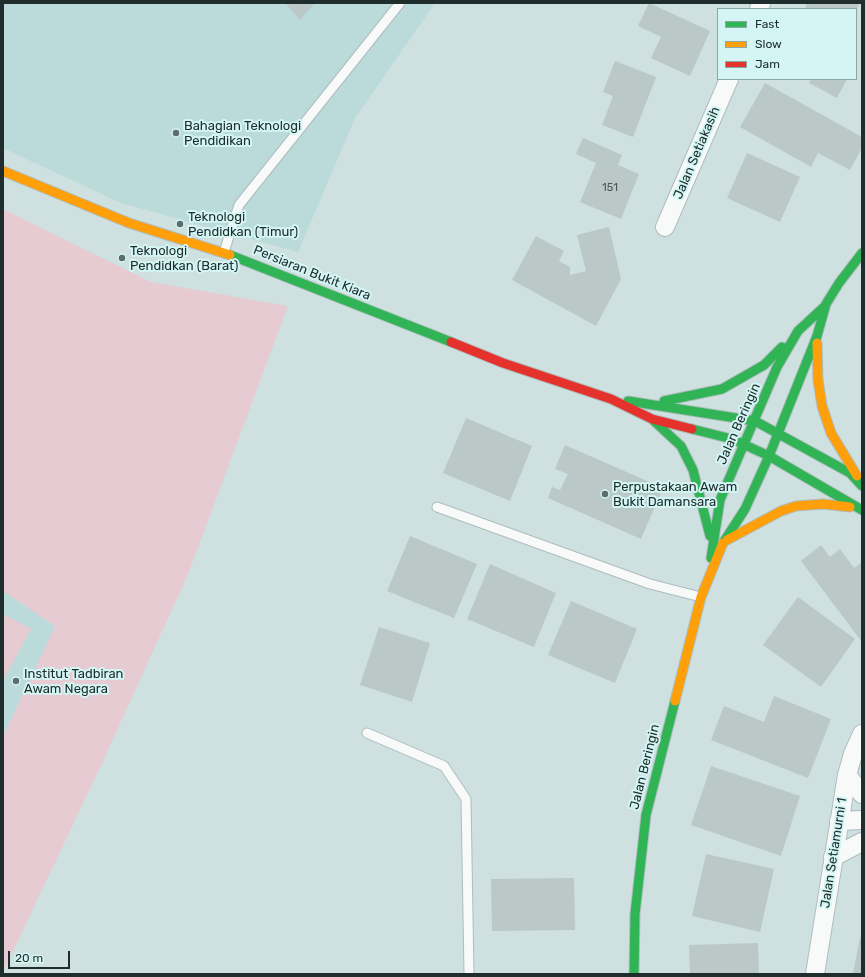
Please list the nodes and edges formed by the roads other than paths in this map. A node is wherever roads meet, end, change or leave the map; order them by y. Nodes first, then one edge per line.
1 (400, 3) edge
2 (729, 80) edge
3 (3, 171) edge
4 (665, 227) dead end
5 (224, 252) junction
6 (862, 253) edge
7 (826, 304) junction
8 (798, 331) junction
9 (817, 336) junction
10 (611, 399) junction
11 (653, 404) junction
12 (652, 419) junction
13 (755, 422) junction
14 (778, 432) junction
15 (745, 445) junction
16 (769, 456) junction
17 (862, 485) edge
18 (437, 507) dead end
19 (859, 509) edge
20 (723, 542) junction
21 (712, 543) junction
22 (711, 571) junction
23 (702, 597) junction
24 (367, 733) dead end
25 (862, 734) edge
26 (847, 775) junction
27 (862, 794) edge
28 (862, 820) edge
29 (839, 821) junction
30 (862, 842) edge
31 (833, 857) junction
32 (470, 974) edge
33 (634, 974) edge
34 (815, 974) edge

1 - 5 lane
2 - 4 street, Jalan Setiakasih
3 - 5 street, Persiaran Bukit Kiara
5 - 10 street, Persiaran Bukit Kiara
6 - 7 street, Jalan Beringin
7 - 8 street, Jalan Beringin
7 - 9 street, Jalan Beringin
8 - 11 street
8 - 13 street, Jalan Beringin
9 - 14 street, Jalan Beringin
9 - 17 street
10 - 11 street, Persiaran Bukit Kiara
10 - 12 street, Persiaran Bukit Kiara
11 - 13 street, Persiaran Bukit Kiara
12 - 15 street, Persiaran Bukit Kiara
12 - 21 street
13 - 14 street, Persiaran Bukit Kiara
13 - 15 street, Jalan Beringin
14 - 16 street, Jalan Beringin
14 - 17 street, Persiaran Bukit Kiara
15 - 16 street, Persiaran Bukit Kiara
15 - 21 street, Jalan Beringin
16 - 19 street, Persiaran Bukit Kiara
16 - 20 street, Jalan Beringin
18 - 23 lane
19 - 20 street
20 - 22 street, Jalan Beringin
21 - 22 street, Jalan Beringin
22 - 23 street, Jalan Beringin
23 - 33 street, Jalan Beringin
24 - 32 lane
25 - 26 street, Jalan Setiamurni 1
26 - 27 street
26 - 29 street, Jalan Setiamurni 1
28 - 29 street
29 - 31 street, Jalan Setiamurni 1
30 - 31 street
31 - 34 street, Jalan Setiamurni 1

